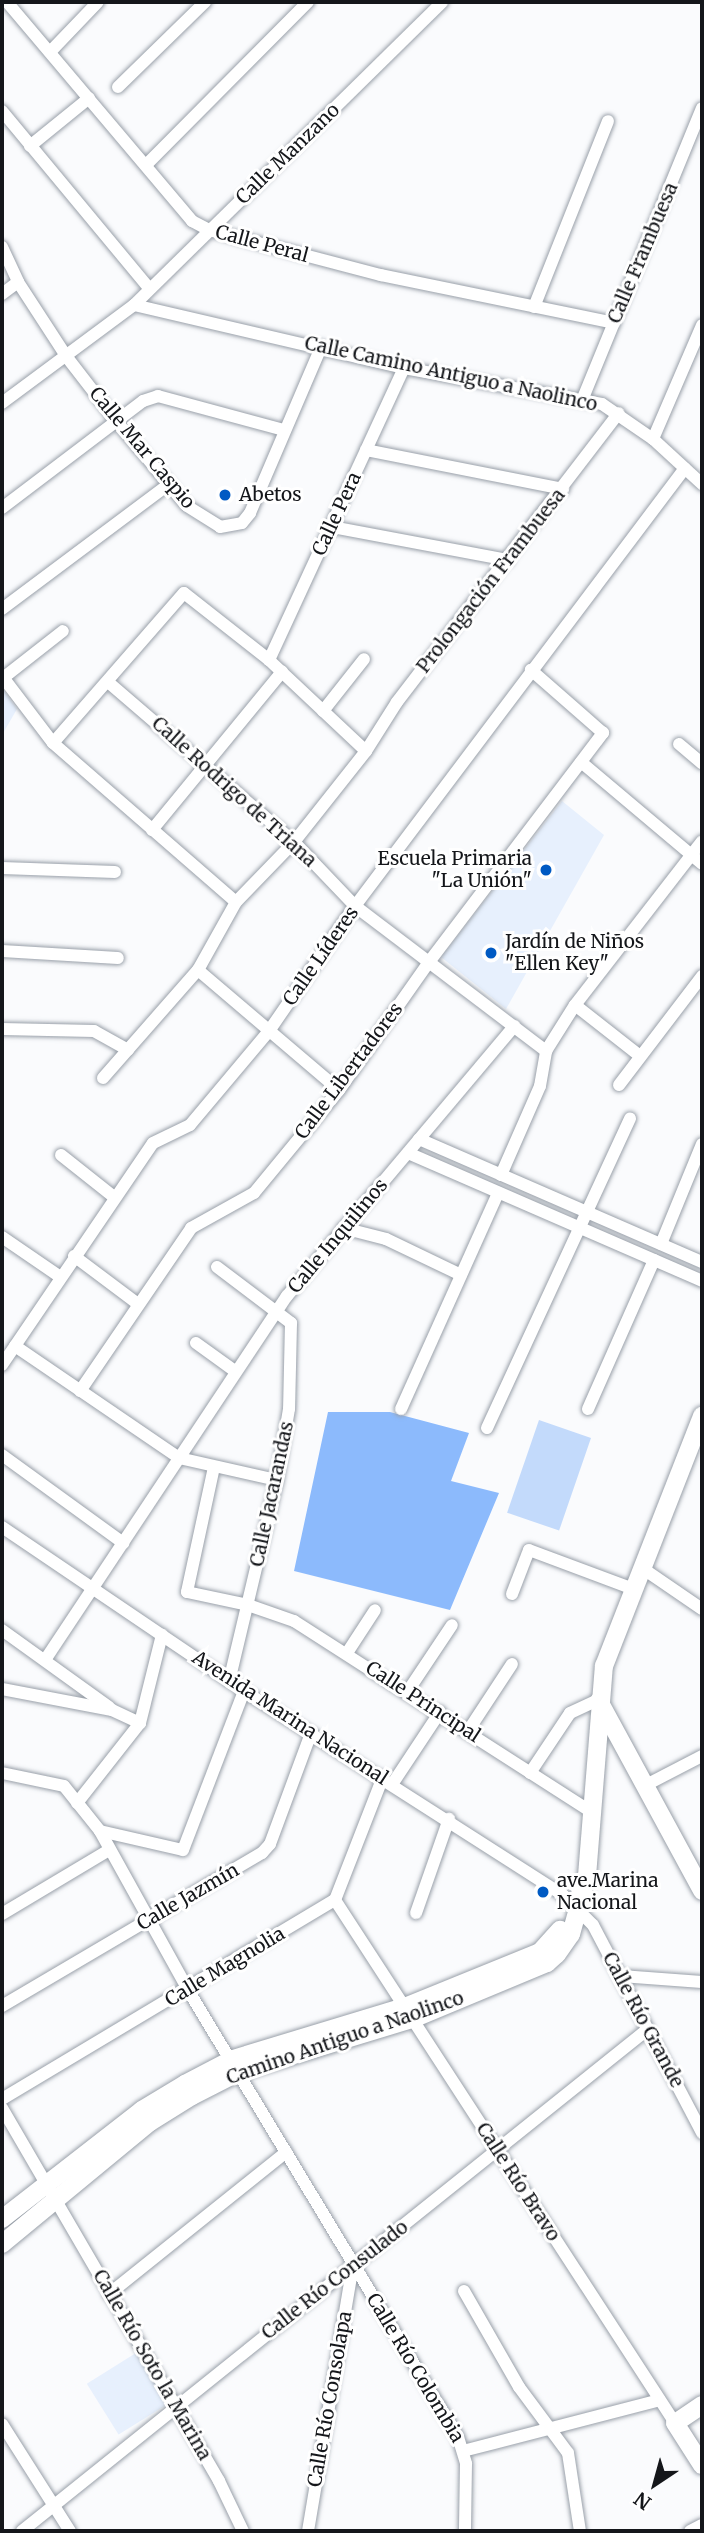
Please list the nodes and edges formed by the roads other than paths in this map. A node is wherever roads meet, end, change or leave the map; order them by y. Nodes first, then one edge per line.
1 (7, 2) edge
2 (99, 2) edge
3 (205, 2) edge
4 (308, 2) edge
5 (442, 2) edge
6 (50, 52) junction
7 (118, 87) dead end
8 (89, 98) junction
9 (702, 108) edge
10 (2, 111) edge
11 (608, 121) dead end
12 (30, 146) junction
13 (146, 165) junction
14 (209, 230) junction
15 (2, 247) edge
16 (18, 282) junction
17 (150, 289) junction
18 (2, 294) edge
19 (134, 305) junction
20 (534, 307) junction
21 (614, 323) junction
22 (702, 324) edge
23 (321, 347) junction
24 (66, 356) junction
25 (404, 368) junction
26 (583, 398) junction
27 (2, 403) edge
28 (619, 414) junction
29 (117, 422) junction
30 (284, 430) junction
31 (653, 439) junction
32 (366, 450) junction
33 (685, 468) junction
34 (702, 484) edge
35 (168, 485) junction
36 (563, 489) junction
37 (2, 508) edge
38 (332, 527) junction
39 (508, 560) junction
40 (2, 609) edge
41 (63, 631) dead end
42 (364, 659) dead end
43 (269, 660) junction
44 (531, 670) junction
45 (282, 672) junction
46 (2, 677) edge
47 (108, 682) junction
48 (323, 711) junction
49 (53, 743) junction
50 (679, 744) dead end
51 (366, 751) junction
52 (581, 762) junction
53 (702, 763) edge
54 (208, 765) junction
55 (152, 830) junction
56 (702, 841) edge
57 (293, 842) junction
58 (691, 855) junction
59 (702, 864) edge
60 (2, 868) edge
61 (115, 872) dead end
62 (236, 902) junction
63 (355, 906) junction
64 (2, 951) edge
65 (118, 958) dead end
66 (429, 962) junction
67 (198, 970) junction
68 (702, 976) edge
69 (575, 1005) junction
70 (514, 1026) junction
71 (2, 1029) edge
72 (269, 1031) junction
73 (128, 1051) junction
74 (546, 1051) junction
75 (640, 1056) junction
76 (103, 1078) dead end
77 (619, 1085) dead end
78 (340, 1090) junction
79 (630, 1118) dead end
80 (419, 1139) junction
81 (702, 1144) edge
82 (408, 1153) junction
83 (61, 1155) dead end
84 (501, 1175) junction
85 (498, 1193) junction
86 (114, 1197) junction
87 (587, 1212) junction
88 (578, 1227) junction
89 (343, 1228) junction
90 (2, 1237) edge
91 (661, 1244) junction
92 (74, 1256) junction
93 (654, 1260) junction
94 (702, 1262) edge
95 (218, 1267) dead end
96 (460, 1275) junction
97 (60, 1276) junction
98 (702, 1280) edge
99 (138, 1304) junction
100 (278, 1310) junction
101 (196, 1343) dead end
102 (15, 1346) junction
103 (2, 1365) edge
104 (236, 1372) junction
105 (80, 1391) junction
106 (401, 1409) dead end
107 (588, 1409) dead end
108 (702, 1416) edge
109 (487, 1428) dead end
110 (2, 1455) edge
111 (178, 1458) junction
112 (214, 1467) junction
113 (277, 1480) junction
114 (2, 1527) edge
115 (123, 1543) junction
116 (645, 1570) junction
117 (94, 1589) junction
118 (636, 1590) junction
119 (512, 1594) dead end
120 (248, 1605) junction
121 (702, 1609) edge
122 (375, 1610) dead end
123 (452, 1625) dead end
124 (2, 1630) edge
125 (162, 1635) junction
126 (347, 1653) junction
127 (45, 1661) junction
128 (512, 1664) dead end
129 (229, 1681) junction
130 (2, 1689) edge
131 (244, 1691) junction
132 (408, 1691) junction
133 (598, 1700) junction
134 (112, 1710) junction
135 (440, 1712) junction
136 (140, 1723) junction
137 (468, 1731) junction
138 (311, 1733) junction
139 (702, 1756) edge
140 (2, 1773) edge
141 (530, 1773) junction
142 (388, 1780) junction
143 (646, 1785) junction
144 (77, 1803) junction
145 (592, 1812) junction
146 (449, 1819) junction
147 (100, 1831) junction
148 (109, 1850) junction
149 (699, 1880) edge
150 (335, 1900) junction
151 (579, 1909) junction
152 (416, 1913) dead end
153 (2, 1914) edge
154 (148, 1920) junction
155 (621, 1976) junction
156 (702, 1982) edge
157 (188, 1990) junction
158 (2, 2006) edge
159 (411, 2012) junction
160 (648, 2029) junction
161 (237, 2065) junction
162 (2, 2099) edge
163 (2, 2108) edge
164 (6, 2125) edge
165 (702, 2133) edge
166 (286, 2152) junction
167 (498, 2152) junction
168 (46, 2183) junction
169 (57, 2201) junction
170 (2, 2218) edge
171 (2, 2244) edge
172 (353, 2266) junction
173 (464, 2291) dead end
174 (109, 2294) junction
175 (660, 2400) junction
176 (702, 2405) edge
177 (174, 2407) junction
178 (675, 2423) junction
179 (2, 2424) edge
180 (552, 2431) junction
181 (463, 2451) junction
182 (702, 2465) edge
183 (54, 2505) junction
184 (702, 2525) edge
185 (22, 2531) edge
186 (70, 2531) edge
187 (243, 2531) edge
188 (308, 2531) edge
189 (465, 2531) edge
190 (580, 2531) edge
191 (690, 2531) edge

1 - 6 street, Calle Peral
2 - 6 street
3 - 7 street
4 - 13 street
5 - 14 street, Calle Manzano
6 - 8 street, Calle Peral
8 - 12 street
8 - 13 street, Calle Peral
9 - 21 street, Calle Frambuesa
10 - 12 street
11 - 20 street
12 - 17 street
13 - 14 street, Calle Peral
14 - 17 street, Calle Manzano
14 - 20 street, Calle Peral
15 - 16 street, Calle Mar Caspio
16 - 18 street
16 - 24 street, Calle Mar Caspio
17 - 19 street, Calle Manzano
19 - 23 street, Calle Camino Antiguo a Naolinco
19 - 24 street, Calle Manzano
20 - 21 street, Calle Peral
21 - 26 street, Calle Frambuesa
22 - 31 street
23 - 25 street, Calle Camino Antiguo a Naolinco
23 - 30 street, Calle Mar Caspio
24 - 27 street, Calle Manzano
24 - 29 street, Calle Mar Caspio
25 - 26 street, Calle Camino Antiguo a Naolinco
25 - 32 street, Calle Pera
26 - 28 street, Calle Camino Antiguo a Naolinco
28 - 31 street, Calle Camino Antiguo a Naolinco
28 - 36 street, Prolongación Frambuesa
29 - 30 street
29 - 35 street, Calle Mar Caspio
29 - 37 street
30 - 35 street, Calle Mar Caspio
31 - 33 street, Calle Camino Antiguo a Naolinco
32 - 36 street
32 - 38 street, Calle Pera
33 - 34 street, Calle Camino Antiguo a Naolinco
33 - 44 street, Calle Líderes
35 - 40 street
36 - 39 street, Prolongación Frambuesa
38 - 39 street
38 - 43 street, Calle Pera
39 - 51 street, Prolongación Frambuesa
41 - 46 street
42 - 48 street
43 - 45 street
43 - 47 street
44 - 52 street, Calle Libertadores
44 - 63 street, Calle Líderes
45 - 48 street
45 - 54 street
46 - 49 street
47 - 49 street
47 - 54 street, Calle Rodrigo de Triana
48 - 51 street
49 - 55 street
50 - 53 street
51 - 57 street, Prolongación Frambuesa
52 - 58 street
52 - 66 street, Calle Libertadores
54 - 55 street
54 - 57 street, Calle Rodrigo de Triana
55 - 62 street
56 - 58 street
57 - 62 street, Prolongación Frambuesa
57 - 63 street, Calle Rodrigo de Triana
58 - 59 street
58 - 69 street
60 - 61 street
62 - 67 street, Prolongación Frambuesa
63 - 66 street, Calle Rodrigo de Triana
63 - 72 street, Calle Líderes
64 - 65 street
66 - 70 street, Calle Rodrigo de Triana
66 - 78 street, Calle Libertadores
67 - 72 street
67 - 73 street, Prolongación Frambuesa
68 - 75 street
69 - 74 street
69 - 75 street
70 - 74 street, Calle Rodrigo de Triana
70 - 80 street, Calle Inquilinos
71 - 73 street
72 - 78 street
72 - 86 street, Calle Líderes
73 - 76 street, Prolongación Frambuesa
74 - 84 street
75 - 77 street
78 - 99 street, Calle Libertadores
79 - 87 street
80 - 82 street, Calle Inquilinos
80 - 84 street
81 - 91 street
82 - 85 street
82 - 89 street, Calle Inquilinos
83 - 86 street
84 - 87 street
85 - 88 street
85 - 96 street
86 - 92 street, Calle Líderes
87 - 88 street
87 - 91 street
88 - 93 street
88 - 109 street
89 - 96 street
89 - 100 street, Calle Inquilinos
90 - 97 street
91 - 94 street
92 - 97 street, Calle Líderes
92 - 99 street
93 - 98 street
93 - 107 street
95 - 100 street
96 - 106 street
97 - 102 street, Calle Líderes
99 - 105 street, Calle Libertadores
100 - 104 street, Calle Inquilinos
100 - 113 street, Calle Jacarandas
101 - 104 street
102 - 103 street, Calle Líderes
102 - 105 street
104 - 111 street, Calle Inquilinos
105 - 111 street
108 - 116 main road, Camino Antiguo a Naolinco
110 - 115 street
111 - 112 street
111 - 115 street, Calle Inquilinos
112 - 113 street
112 - 120 street, Calle Principal
113 - 120 street, Calle Jacarandas
114 - 117 street, Avenida Marina Nacional
115 - 117 street, Calle Inquilinos
116 - 118 main road, Camino Antiguo a Naolinco
116 - 121 street
117 - 125 street, Avenida Marina Nacional
117 - 127 street, Calle Inquilinos
118 - 119 street
118 - 133 main road, Camino Antiguo a Naolinco
120 - 126 street, Calle Principal
120 - 129 street, Calle Jacarandas
122 - 126 street
123 - 132 street
124 - 127 street
125 - 129 street, Avenida Marina Nacional
125 - 136 street
126 - 132 street, Calle Principal
127 - 134 street
128 - 137 street
129 - 131 street, Avenida Marina Nacional
130 - 134 street
131 - 138 street, Avenida Marina Nacional
131 - 147 street
132 - 135 street, Calle Principal
133 - 141 street
133 - 143 main road
133 - 145 main road, Camino Antiguo a Naolinco
134 - 136 street
135 - 137 street, Calle Principal
135 - 142 street
136 - 144 street
137 - 141 street, Calle Principal
138 - 142 street, Avenida Marina Nacional
138 - 154 street, Calle Jazmín
139 - 143 street
140 - 144 street, Calle Río Colombia
141 - 145 street, Calle Principal
142 - 146 street, Avenida Marina Nacional
142 - 150 street
143 - 149 main road
144 - 147 street, Calle Río Colombia
145 - 151 main road, Camino Antiguo a Naolinco
146 - 151 street, Avenida Marina Nacional
146 - 152 street
147 - 148 street, Calle Río Colombia
148 - 153 street
148 - 154 street, Calle Río Colombia
150 - 157 street, Calle Magnolia
150 - 159 street, Calle Río Bravo
151 - 155 street, Calle Río Grande
151 - 159 main road, Camino Antiguo a Naolinco
154 - 157 street, Calle Río Colombia
154 - 158 street, Calle Jazmín
155 - 156 street
155 - 160 street, Calle Río Grande
157 - 161 street, Calle Río Colombia
157 - 162 street, Calle Magnolia
159 - 161 main road, Camino Antiguo a Naolinco
159 - 167 street, Calle Río Bravo
160 - 165 street, Calle Río Grande
160 - 167 street, Calle Río Consulado
161 - 166 street, Calle Río Colombia
161 - 168 main road, Camino Antiguo a Naolinco
161 - 169 main road, Camino Antiguo a Naolinco
163 - 164 street, Calle Río Soto la Marina
164 - 168 street, Calle Río Soto la Marina
166 - 172 street, Calle Río Colombia
166 - 174 street
167 - 172 street, Calle Río Consulado
167 - 175 street, Calle Río Bravo
168 - 169 street, Calle Río Soto la Marina
168 - 170 main road, Camino Antiguo a Naolinco
169 - 171 main road, Camino Antiguo a Naolinco
169 - 174 street, Calle Río Soto la Marina
172 - 177 street, Calle Río Consulado
172 - 181 street, Calle Río Colombia
172 - 188 street, Calle Río Consolapa
173 - 180 street
174 - 177 street, Calle Río Soto la Marina
175 - 178 street, Calle Río Bravo
175 - 180 street
176 - 178 main road
177 - 183 street, Calle Río Consulado
177 - 187 street, Calle Río Soto la Marina
178 - 182 main road, Calle Río Bravo
179 - 183 street
180 - 181 street
180 - 190 street
181 - 189 street, Calle Río Colombia
183 - 185 street, Calle Río Consulado
183 - 186 street
184 - 191 street

